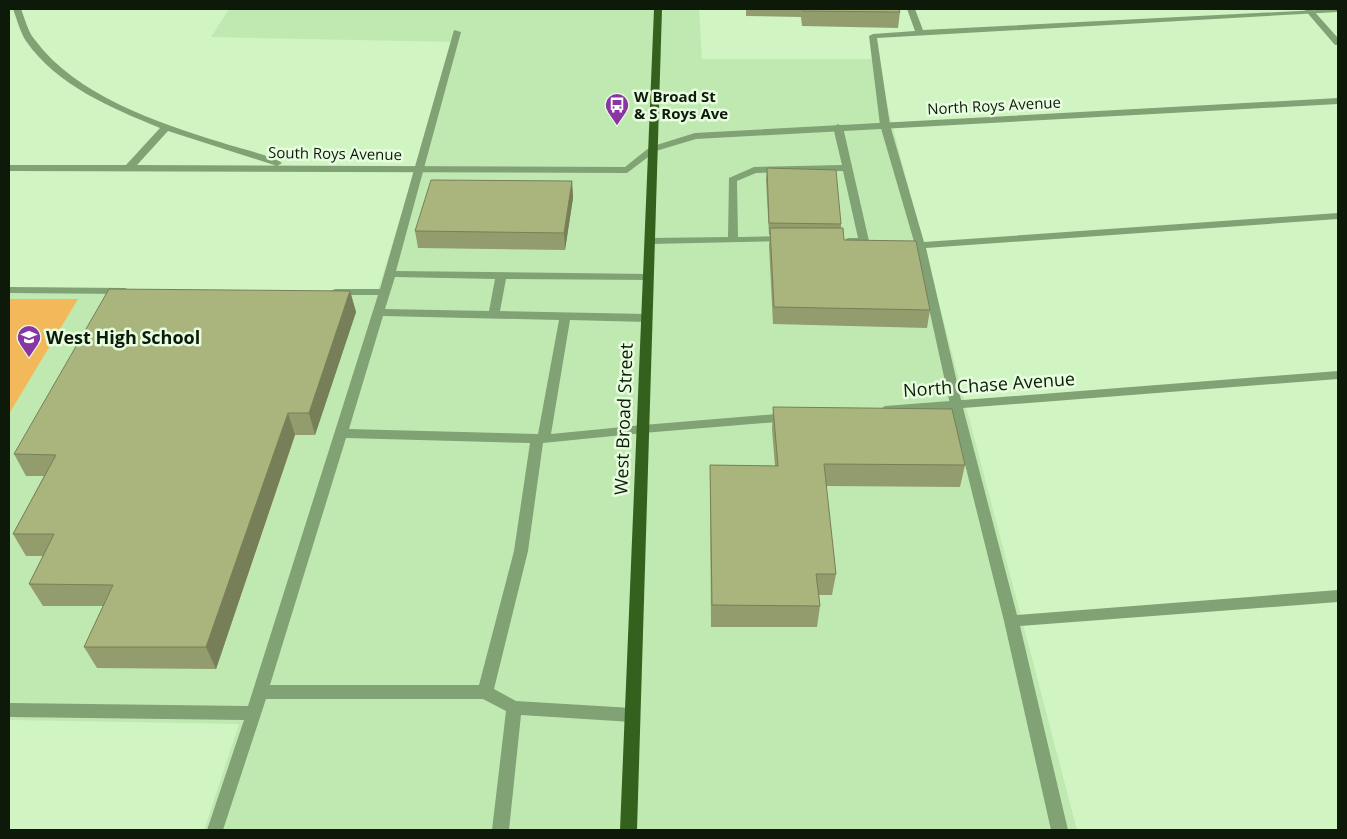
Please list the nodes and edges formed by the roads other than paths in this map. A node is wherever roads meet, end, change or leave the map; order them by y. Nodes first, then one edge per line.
1 (17, 9) edge
2 (658, 9) edge
3 (911, 9) edge
4 (1309, 10) edge
5 (1338, 10) edge
6 (457, 32) dead end
7 (920, 33) junction
8 (1338, 43) edge
9 (1338, 101) edge
10 (885, 125) junction
11 (166, 127) junction
12 (838, 127) junction
13 (653, 149) junction
14 (290, 167) junction
15 (9, 168) edge
16 (129, 168) junction
17 (847, 168) junction
18 (420, 170) junction
19 (1338, 216) edge
20 (733, 239) junction
21 (794, 239) edge
22 (834, 240) edge
23 (650, 241) junction
24 (920, 245) junction
25 (390, 274) junction
26 (501, 275) junction
27 (648, 277) junction
28 (9, 290) edge
29 (137, 291) edge
30 (325, 292) edge
31 (384, 292) junction
32 (378, 312) junction
33 (494, 314) junction
34 (565, 315) junction
35 (647, 318) junction
36 (1338, 376) edge
37 (956, 404) junction
38 (877, 410) edge
39 (808, 416) edge
40 (643, 429) junction
41 (341, 433) junction
42 (541, 439) junction
43 (1338, 596) edge
44 (1012, 621) junction
45 (261, 692) junction
46 (485, 692) junction
47 (514, 708) junction
48 (9, 710) edge
49 (254, 713) junction
50 (632, 715) junction
51 (215, 830) edge
52 (500, 830) edge
53 (628, 830) edge
54 (1060, 830) edge

1 - 11 street
2 - 13 main road, West Broad Street
3 - 7 street
4 - 5 street
4 - 7 street
4 - 8 street
6 - 18 street
7 - 10 street
9 - 10 street, North Roys Avenue
10 - 12 street, North Roys Avenue
10 - 24 street
11 - 14 street
11 - 16 street
12 - 13 street, North Roys Avenue
12 - 17 street
13 - 18 street, South Roys Avenue
13 - 23 main road, West Broad Street
14 - 16 street, South Roys Avenue
14 - 18 street, South Roys Avenue
15 - 16 street, South Roys Avenue
17 - 20 street
17 - 22 street
18 - 25 street
19 - 24 street
20 - 21 street
20 - 23 street
23 - 27 main road, West Broad Street
24 - 37 street
25 - 26 street
25 - 31 street
26 - 27 street
26 - 33 street
27 - 35 main road, West Broad Street
28 - 29 street
30 - 31 street
31 - 32 street
32 - 33 street
32 - 41 street
33 - 34 street
34 - 35 street
34 - 42 street
35 - 40 main road, West Broad Street
36 - 37 street, North Chase Avenue
37 - 38 street, North Chase Avenue
37 - 44 street
39 - 40 street
40 - 42 street
40 - 50 main road, West Broad Street
41 - 42 street
41 - 45 street
42 - 46 street
43 - 44 street
44 - 54 street
45 - 46 street
45 - 49 street
46 - 47 street
47 - 50 street
47 - 52 street
48 - 49 street
49 - 51 street
50 - 53 main road, West Broad Street

